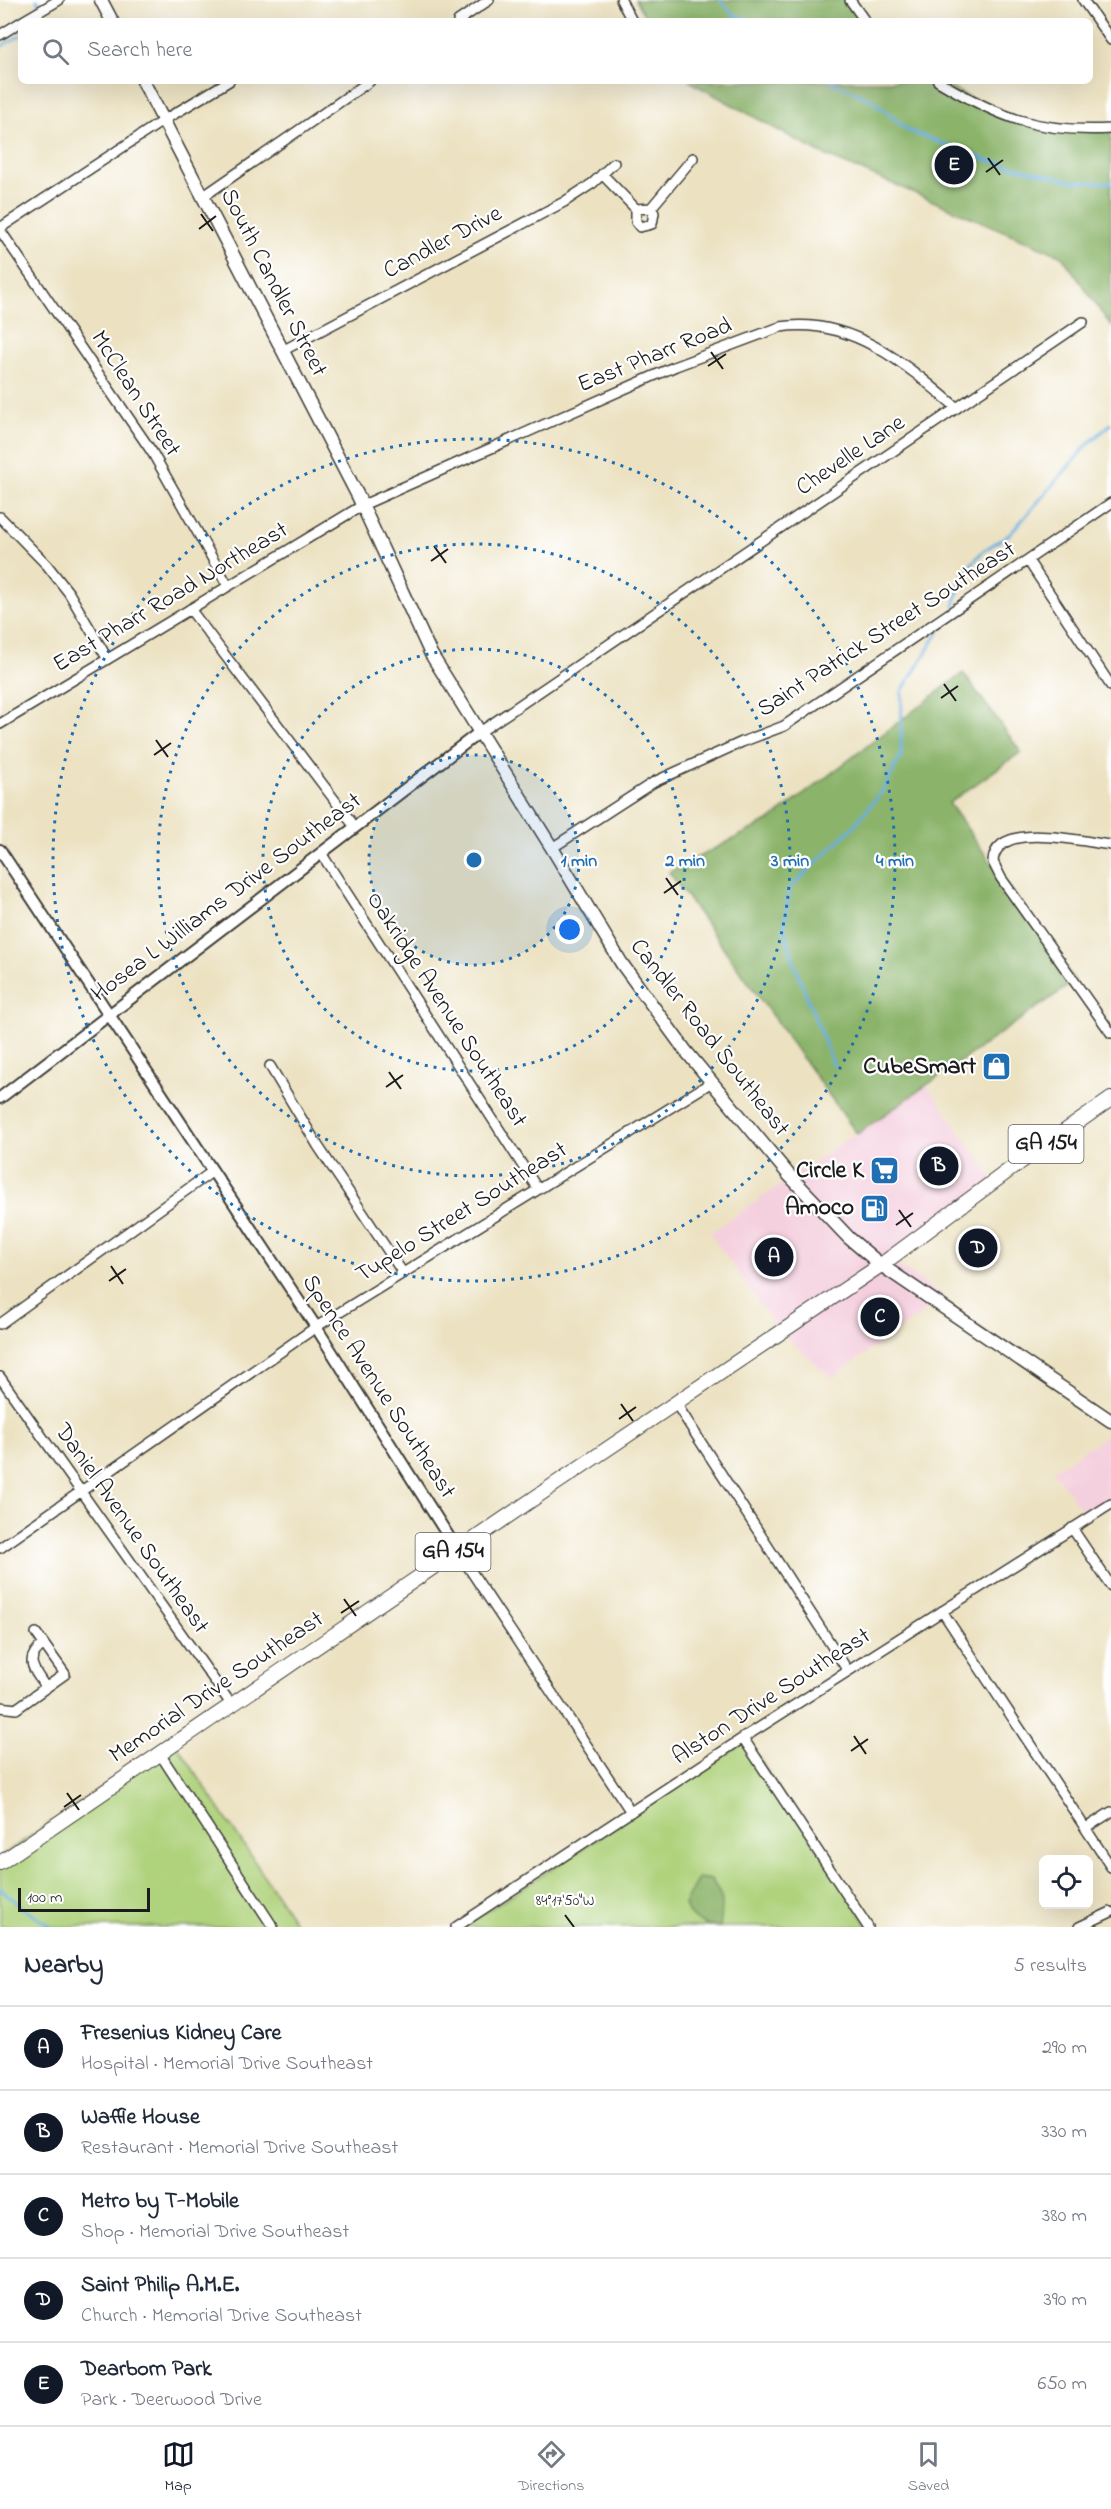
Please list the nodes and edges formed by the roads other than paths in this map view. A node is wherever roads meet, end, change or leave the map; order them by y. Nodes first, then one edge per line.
1 (58, 0) edge
2 (101, 0) edge
3 (489, 0) edge
4 (621, 0) edge
5 (850, 0) edge
6 (1083, 0) edge
7 (27, 18) edge
8 (110, 18) edge
9 (462, 18) edge
10 (630, 18) edge
11 (863, 18) edge
12 (18, 23) edge
13 (0, 34) edge
14 (1111, 40) edge
15 (145, 84) edge
16 (224, 84) edge
17 (366, 84) edge
18 (943, 84) edge
19 (164, 120) junction
20 (1111, 129) edge
21 (693, 158) dead end
22 (614, 163) dead end
23 (602, 174) junction
24 (204, 196) junction
25 (651, 208) junction
26 (636, 209) junction
27 (0, 229) edge
28 (1083, 322) dead end
29 (284, 350) junction
30 (957, 408) junction
31 (1111, 503) edge
32 (363, 505) junction
33 (0, 517) edge
34 (1029, 562) junction
35 (228, 586) junction
36 (190, 609) junction
37 (106, 658) junction
38 (1111, 686) edge
39 (0, 724) edge
40 (480, 732) junction
41 (355, 827) junction
42 (1111, 845) edge
43 (552, 848) junction
44 (0, 850) edge
45 (321, 853) junction
46 (108, 1016) junction
47 (1111, 1033) edge
48 (270, 1066) dead end
49 (712, 1082) junction
50 (0, 1098) edge
51 (1111, 1100) edge
52 (213, 1171) junction
53 (537, 1188) junction
54 (881, 1265) junction
55 (403, 1273) junction
56 (0, 1324) edge
57 (316, 1327) junction
58 (0, 1377) edge
59 (675, 1402) junction
60 (1111, 1422) edge
61 (81, 1492) junction
62 (1111, 1504) edge
63 (1072, 1528) junction
64 (0, 1548) edge
65 (457, 1550) junction
66 (1111, 1586) edge
67 (942, 1611) junction
68 (36, 1633) dead end
69 (44, 1644) junction
70 (848, 1671) junction
71 (46, 1688) junction
72 (231, 1704) junction
73 (0, 1707) edge
74 (743, 1738) junction
75 (160, 1754) junction
76 (631, 1812) junction
77 (1111, 1812) edge
78 (1086, 1828) junction
79 (0, 1863) edge
80 (1111, 1867) edge
81 (1111, 1912) edge
82 (273, 1927) edge
83 (456, 1927) edge
84 (868, 1927) edge
85 (1080, 1927) edge

1 - 7 street
2 - 8 main road
3 - 9 street
4 - 10 street
5 - 11 street
6 - 14 street
12 - 13 street
15 - 19 main road, South Candler Street
16 - 19 street
17 - 24 street
18 - 20 street
19 - 24 main road, South Candler Street
19 - 27 street
21 - 25 street
22 - 23 street, Candler Drive
23 - 26 street
23 - 29 street, Candler Drive
24 - 29 main road, South Candler Street
25 - 26 street
25 - 26 street
27 - 35 street, McClean Street
28 - 30 street, Chevelle Lane
29 - 32 main road, South Candler Street
30 - 32 street, East Pharr Road
30 - 40 street, Chevelle Lane
31 - 34 street, Saint Patrick Street Southeast
32 - 35 street, East Pharr Road Northeast
32 - 40 main road, South Candler Street
33 - 37 street
34 - 38 street
34 - 43 street, Saint Patrick Street Southeast
35 - 36 street, East Pharr Road Northeast
36 - 37 street, East Pharr Road Northeast
36 - 41 street
37 - 39 street, East Pharr Road Northeast
40 - 41 street, Hosea L Williams Drive Southeast
40 - 43 main road, Candler Road Southeast
41 - 45 street, Hosea L Williams Drive Southeast
42 - 47 street
43 - 49 main road, Candler Road Southeast
44 - 46 street, Spence Avenue Southeast
45 - 46 street, Hosea L Williams Drive Southeast
45 - 53 street, Oakridge Avenue Southeast
46 - 50 street, Hosea L Williams Drive Southeast
46 - 52 street, Spence Avenue Southeast
48 - 55 street
49 - 53 street, Tupelo Street Southeast
49 - 54 main road, Candler Road Southeast
51 - 54 main road, Memorial Drive Southeast / GA 154
52 - 56 street
52 - 57 street, Spence Avenue Southeast
53 - 55 street, Tupelo Street Southeast
54 - 59 main road, Memorial Drive Southeast / GA 154
54 - 60 main road, Candler Road Southeast
55 - 57 street, Tupelo Street Southeast
57 - 61 street, Tupelo Street Southeast
57 - 65 street, Spence Avenue Southeast
58 - 61 street, Daniel Avenue Southeast
59 - 65 main road, Memorial Drive Southeast / GA 154
59 - 70 street
61 - 64 street, Tupelo Street Southeast
61 - 72 street, Daniel Avenue Southeast
62 - 63 street, Alston Drive Southeast
63 - 66 street
63 - 67 street, Alston Drive Southeast
65 - 72 main road, Memorial Drive Southeast / GA 154
65 - 76 street, Spence Avenue Southeast
67 - 70 street, Alston Drive Southeast
67 - 78 street
68 - 69 street
69 - 71 street
69 - 71 street
70 - 74 street, Alston Drive Southeast
71 - 73 street
72 - 75 main road, Memorial Drive Southeast / GA 154
74 - 76 street, Alston Drive Southeast
74 - 84 street
75 - 79 main road, Memorial Drive Southeast / GA 154
75 - 82 street
76 - 83 street, Alston Drive Southeast
77 - 78 street
78 - 80 street
81 - 85 street

